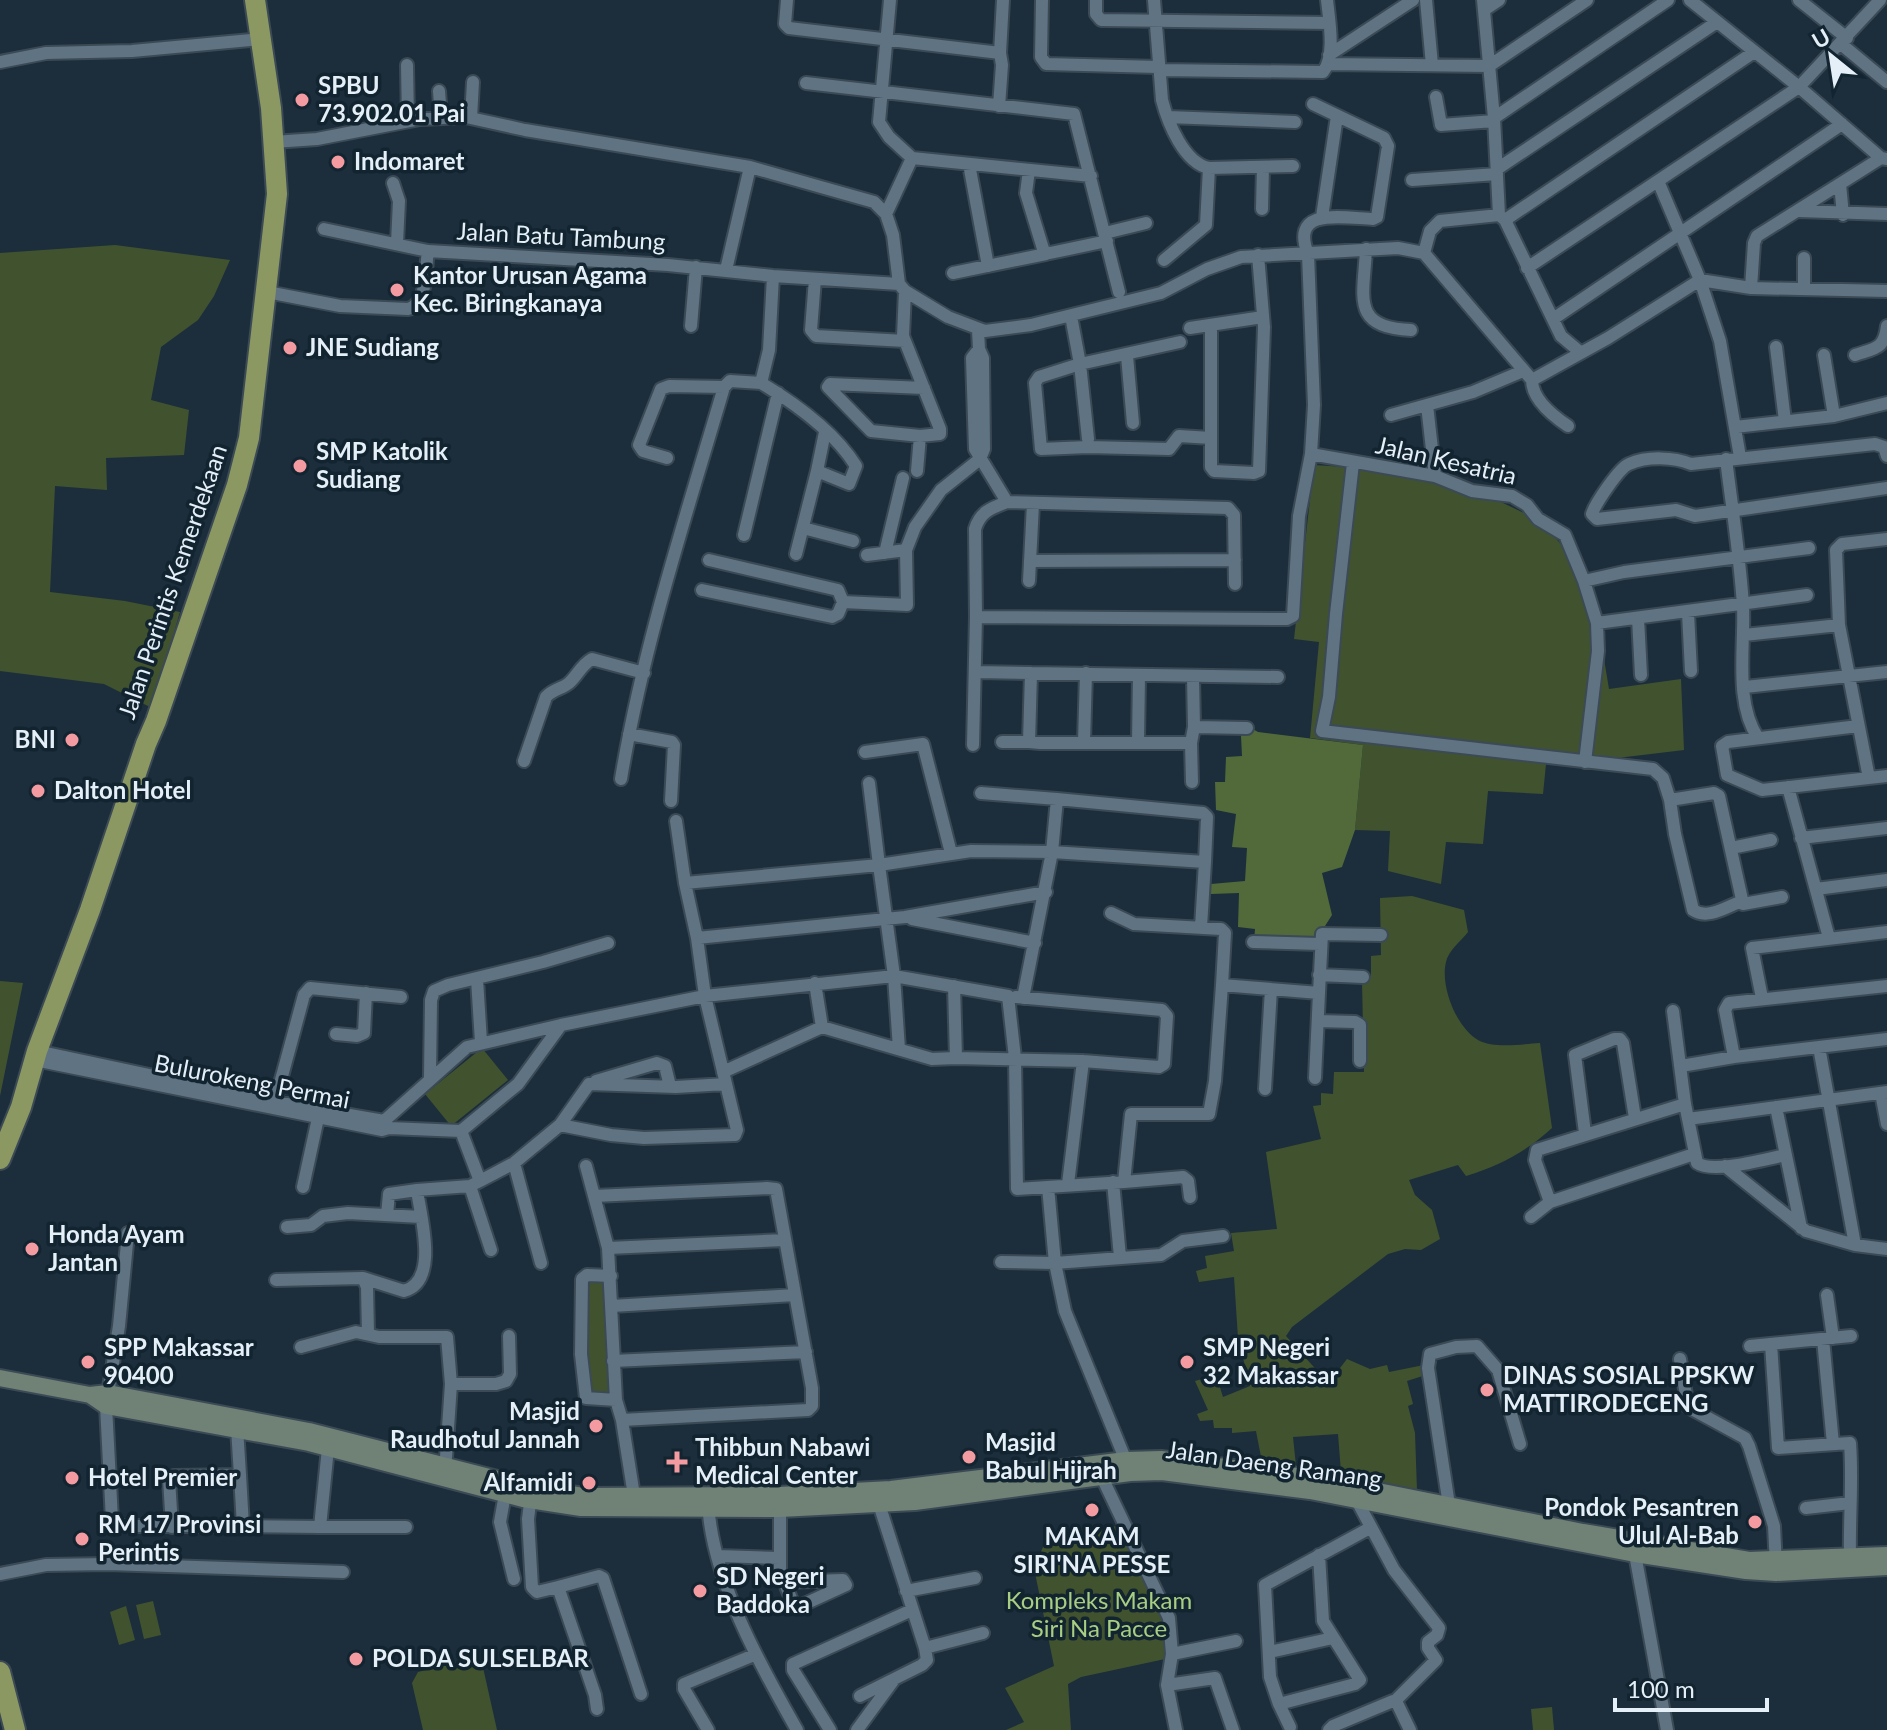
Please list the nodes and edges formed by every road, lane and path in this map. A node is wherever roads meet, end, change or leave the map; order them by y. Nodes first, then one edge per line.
1 (255, 0) edge
2 (787, 0) edge
3 (890, 0) edge
4 (1003, 0) edge
5 (1042, 0) edge
6 (1096, 0) edge
7 (1154, 0) edge
8 (1327, 0) edge
9 (1413, 0) edge
10 (1426, 0) edge
11 (1499, 0) edge
12 (1587, 0) edge
13 (1668, 0) edge
14 (1690, 0) edge
15 (1799, 0) edge
16 (1878, 1) edge
17 (1483, 5) edge
18 (1156, 21) junction
19 (1717, 22) junction
20 (1329, 23) junction
21 (261, 39) junction
22 (886, 39) junction
23 (1844, 41) junction
24 (1754, 52) junction
25 (1000, 53) junction
26 (1329, 59) junction
27 (0, 62) edge
28 (407, 65) dead end
29 (1432, 65) junction
30 (1489, 66) junction
31 (1158, 68) junction
32 (473, 82) dead end
33 (1887, 82) edge
34 (806, 83) dead end
35 (1799, 87) junction
36 (439, 91) dead end
37 (881, 93) junction
38 (1436, 97) dead end
39 (1313, 104) dead end
40 (999, 106) junction
41 (1337, 116) junction
42 (1168, 117) junction
43 (441, 118) junction
44 (471, 118) junction
45 (1494, 119) junction
46 (408, 121) junction
47 (1295, 122) dead end
48 (1842, 124) junction
49 (273, 142) junction
50 (912, 158) junction
51 (1884, 159) edge
52 (969, 164) junction
53 (1293, 166) dead end
54 (750, 167) junction
55 (1263, 167) junction
56 (1209, 168) junction
57 (1029, 170) junction
58 (1497, 171) junction
59 (1091, 176) junction
60 (1412, 180) dead end
61 (1658, 181) junction
62 (393, 183) dead end
63 (1840, 184) junction
64 (1262, 209) dead end
65 (1799, 211) junction
66 (886, 214) junction
67 (1887, 214) edge
68 (1843, 215) junction
69 (1322, 217) junction
70 (1502, 217) junction
71 (1146, 223) dead end
72 (324, 229) dead end
73 (1681, 233) junction
74 (1106, 237) junction
75 (397, 243) junction
76 (1366, 249) junction
77 (428, 251) junction
78 (1424, 253) junction
79 (1046, 254) junction
80 (1308, 254) junction
81 (1258, 255) junction
82 (1804, 258) dead end
83 (1164, 260) dead end
84 (988, 266) junction
85 (696, 267) junction
86 (1527, 268) junction
87 (726, 270) junction
88 (953, 273) dead end
89 (773, 276) junction
90 (815, 279) junction
91 (1700, 280) junction
92 (902, 288) junction
93 (1751, 288) junction
94 (1804, 289) junction
95 (1887, 291) edge
96 (267, 292) junction
97 (1119, 292) dead end
98 (1071, 316) junction
99 (1263, 317) junction
100 (1553, 319) junction
101 (691, 326) dead end
102 (1211, 326) junction
103 (1887, 326) edge
104 (1190, 328) dead end
105 (978, 330) junction
106 (1411, 330) dead end
107 (905, 341) junction
108 (1180, 342) dead end
109 (1776, 347) dead end
110 (1580, 352) junction
111 (1824, 355) dead end
112 (1855, 355) dead end
113 (1127, 356) junction
114 (1080, 364) junction
115 (1528, 376) junction
116 (761, 383) junction
117 (724, 387) junction
118 (924, 388) junction
119 (778, 393) junction
120 (1887, 403) edge
121 (1427, 405) junction
122 (1391, 415) dead end
123 (1834, 416) junction
124 (1785, 421) junction
125 (1133, 423) dead end
126 (1568, 426) dead end
127 (1735, 427) junction
128 (825, 432) junction
129 (920, 436) junction
130 (1211, 438) junction
131 (1088, 439) dead end
132 (1311, 454) junction
133 (1887, 456) edge
134 (667, 458) dead end
135 (1733, 458) junction
136 (980, 459) junction
137 (1353, 463) junction
138 (817, 471) junction
139 (917, 471) dead end
140 (1435, 476) junction
141 (903, 478) dead end
142 (1887, 488) edge
143 (1007, 502) junction
144 (1033, 504) junction
145 (1732, 509) junction
146 (803, 528) junction
147 (744, 535) dead end
148 (1887, 539) edge
149 (853, 541) dead end
150 (1809, 548) dead end
151 (906, 550) junction
152 (885, 553) junction
153 (796, 554) dead end
154 (867, 555) dead end
155 (1737, 557) junction
156 (709, 560) dead end
157 (1235, 560) junction
158 (1031, 561) junction
159 (1029, 581) dead end
160 (1584, 581) junction
161 (1235, 584) dead end
162 (702, 590) dead end
163 (1807, 595) dead end
164 (843, 602) junction
165 (1743, 604) junction
166 (1688, 613) junction
167 (976, 617) junction
168 (1638, 618) junction
169 (1597, 623) junction
170 (1839, 625) junction
171 (1744, 635) junction
172 (1691, 671) dead end
173 (975, 672) junction
174 (1887, 672) edge
175 (644, 673) junction
176 (1031, 673) junction
177 (1086, 673) junction
178 (1139, 675) junction
179 (1641, 675) dead end
180 (1193, 676) junction
181 (1278, 677) dead end
182 (1850, 677) junction
183 (1745, 687) junction
184 (1858, 726) junction
185 (1194, 727) junction
186 (1247, 728) dead end
187 (629, 734) junction
188 (1758, 738) junction
189 (1002, 742) dead end
190 (1029, 742) junction
191 (1084, 742) junction
192 (1138, 743) junction
193 (1191, 743) junction
194 (973, 745) dead end
195 (865, 752) dead end
196 (524, 761) dead end
197 (1585, 762) junction
198 (1887, 776) edge
199 (1869, 778) junction
200 (621, 779) dead end
201 (1192, 782) dead end
202 (869, 783) dead end
203 (1788, 787) junction
204 (981, 793) dead end
205 (1057, 799) junction
206 (1670, 800) junction
207 (671, 801) dead end
208 (676, 821) dead end
209 (1887, 828) edge
210 (1801, 838) junction
211 (1771, 840) dead end
212 (1731, 848) junction
213 (1052, 852) junction
214 (951, 853) junction
215 (1205, 862) junction
216 (879, 865) junction
217 (1887, 880) edge
218 (685, 883) junction
219 (1816, 889) junction
220 (1046, 892) junction
221 (1782, 897) dead end
222 (1742, 901) junction
223 (1111, 913) dead end
224 (905, 917) junction
225 (886, 919) junction
226 (1201, 927) junction
227 (1887, 932) edge
228 (1381, 935) dead end
229 (697, 938) junction
230 (1829, 938) junction
231 (1253, 942) dead end
232 (608, 943) dead end
233 (1035, 943) junction
234 (1320, 944) junction
235 (1319, 975) junction
236 (894, 976) junction
237 (1363, 977) dead end
238 (477, 979) junction
239 (815, 983) junction
240 (1222, 985) junction
241 (954, 986) junction
242 (1887, 986) edge
243 (1271, 989) junction
244 (366, 993) junction
245 (1319, 993) junction
246 (705, 996) junction
247 (1008, 996) junction
248 (401, 997) dead end
249 (1023, 998) junction
250 (1762, 998) junction
251 (1673, 1011) dead end
252 (1318, 1021) junction
253 (561, 1025) junction
254 (822, 1027) junction
255 (336, 1034) dead end
256 (1887, 1039) edge
257 (481, 1042) junction
258 (1819, 1047) junction
259 (899, 1049) junction
260 (36, 1056) junction
261 (1734, 1057) junction
262 (956, 1058) junction
263 (1015, 1058) junction
264 (1083, 1061) junction
265 (1360, 1061) dead end
266 (1681, 1066) junction
267 (430, 1077) junction
268 (724, 1078) junction
269 (1315, 1078) dead end
270 (589, 1084) junction
271 (670, 1086) junction
272 (1265, 1089) dead end
273 (1884, 1093) edge
274 (1828, 1100) junction
275 (1685, 1104) junction
276 (282, 1106) junction
277 (1776, 1107) junction
278 (318, 1118) junction
279 (1635, 1118) junction
280 (1688, 1119) junction
281 (1887, 1124) edge
282 (560, 1125) junction
283 (385, 1126) junction
284 (461, 1131) junction
285 (1585, 1133) junction
286 (1694, 1154) junction
287 (1786, 1155) junction
288 (0, 1159) edge
289 (514, 1163) junction
290 (586, 1166) dead end
291 (1725, 1166) junction
292 (1118, 1182) junction
293 (475, 1183) junction
294 (1068, 1184) junction
295 (303, 1187) dead end
296 (1048, 1187) junction
297 (417, 1190) junction
298 (594, 1196) junction
299 (1190, 1197) dead end
300 (1550, 1202) junction
301 (387, 1215) junction
302 (421, 1217) junction
303 (1531, 1217) dead end
304 (287, 1227) dead end
305 (1801, 1228) junction
306 (128, 1233) dead end
307 (1223, 1236) dead end
308 (784, 1240) junction
309 (1855, 1245) junction
310 (608, 1248) junction
311 (1887, 1249) edge
312 (491, 1250) dead end
313 (1120, 1257) junction
314 (1001, 1262) dead end
315 (541, 1263) dead end
316 (1055, 1263) junction
317 (611, 1276) junction
318 (363, 1278) junction
319 (276, 1280) dead end
320 (795, 1295) junction
321 (1827, 1295) dead end
322 (612, 1306) junction
323 (368, 1334) junction
324 (509, 1336) dead end
325 (1851, 1336) dead end
326 (1828, 1338) junction
327 (1771, 1344) junction
328 (1750, 1346) dead end
329 (301, 1347) dead end
330 (806, 1352) junction
331 (1680, 1359) dead end
332 (613, 1361) junction
333 (0, 1378) edge
334 (451, 1384) junction
335 (107, 1399) junction
336 (616, 1400) junction
337 (199, 1415) junction
338 (622, 1420) junction
339 (237, 1428) junction
340 (1520, 1444) dead end
341 (1833, 1444) junction
342 (328, 1448) junction
343 (1128, 1467) junction
344 (1099, 1471) junction
345 (445, 1472) junction
346 (240, 1475) junction
347 (1355, 1492) junction
348 (505, 1494) junction
349 (532, 1494) junction
350 (914, 1494) junction
351 (833, 1499) junction
352 (635, 1502) junction
353 (708, 1503) junction
354 (1850, 1503) junction
355 (879, 1504) junction
356 (1449, 1505) junction
357 (1806, 1508) dead end
358 (780, 1509) junction
359 (243, 1526) junction
360 (172, 1527) junction
361 (320, 1527) junction
362 (406, 1527) dead end
363 (1370, 1528) junction
364 (1535, 1529) junction
365 (1635, 1554) junction
366 (1319, 1555) junction
367 (1887, 1555) edge
368 (718, 1556) junction
369 (1850, 1557) junction
370 (779, 1558) junction
371 (1776, 1567) junction
372 (1887, 1567) edge
373 (343, 1572) dead end
374 (0, 1574) edge
375 (975, 1578) dead end
376 (514, 1579) dead end
377 (783, 1582) dead end
378 (558, 1587) junction
379 (906, 1591) junction
380 (912, 1610) junction
381 (983, 1633) dead end
382 (1333, 1638) junction
383 (1236, 1641) dead end
384 (925, 1648) junction
385 (1270, 1652) junction
386 (1172, 1654) junction
387 (754, 1655) junction
388 (0, 1672) edge
389 (894, 1680) junction
390 (1167, 1685) junction
391 (641, 1694) dead end
392 (860, 1696) dead end
393 (1395, 1701) junction
394 (1279, 1704) junction
395 (597, 1709) dead end
396 (1290, 1727) dead end
397 (15, 1730) edge
398 (708, 1730) edge
399 (797, 1730) edge
400 (830, 1730) edge
401 (857, 1730) edge
402 (1176, 1730) edge
403 (1233, 1730) edge
404 (1329, 1730) edge
405 (1410, 1730) edge
406 (1667, 1730) edge

1 - 21 highway, Jalan Perintis Kemerdekaan
2 - 22 street
3 - 22 street
4 - 25 street
5 - 31 street
6 - 18 street
7 - 18 street
8 - 20 street
9 - 26 street
10 - 29 street
11 - 17 street
12 - 30 street
13 - 45 street
14 - 19 street
15 - 23 street
16 - 23 street
17 - 30 street
18 - 20 street
18 - 31 street
19 - 24 street
19 - 58 street
20 - 26 street
21 - 27 street
21 - 49 highway, Jalan Perintis Kemerdekaan
22 - 25 street
22 - 37 street
23 - 33 street
23 - 35 street
24 - 35 street
24 - 70 street
25 - 40 street
26 - 29 street
26 - 31 street
28 - 46 street
29 - 30 street
30 - 45 street
31 - 42 street
32 - 44 street
34 - 37 street
35 - 48 street
35 - 61 street
36 - 43 street
37 - 40 street
37 - 50 street
38 - 45 street
39 - 41 street
40 - 59 street
41 - 69 street
41 - 69 street
42 - 47 street
42 - 56 street
43 - 44 street
43 - 46 street
44 - 54 street
45 - 58 street
46 - 49 street
48 - 51 street
48 - 73 street
49 - 96 highway, Jalan Perintis Kemerdekaan
50 - 52 street
50 - 66 street
51 - 63 street
52 - 57 street
52 - 84 street
53 - 55 street
54 - 66 street
54 - 87 street
55 - 56 street
55 - 64 street
56 - 83 street
57 - 59 street
57 - 79 street
58 - 60 street
58 - 70 street
59 - 74 street
61 - 73 street
61 - 86 street
62 - 75 street
63 - 65 street
63 - 68 street
65 - 68 street
65 - 93 street
66 - 92 street
67 - 68 street
69 - 80 street
70 - 78 street
70 - 86 street
71 - 74 street
72 - 75 street
73 - 91 street
73 - 100 street
74 - 79 street
74 - 97 street
75 - 77 street
76 - 78 street
76 - 80 street
76 - 106 street
77 - 85 street, Jalan Batu Tambung
77 - 96 street, Jalan Batu Tambung
78 - 115 street
79 - 84 street
80 - 81 street
80 - 132 street
81 - 98 street
81 - 99 street
82 - 94 street
84 - 88 street
85 - 87 street, Jalan Batu Tambung
85 - 101 street
86 - 100 street
87 - 89 street, Jalan Batu Tambung
89 - 90 street, Jalan Batu Tambung
89 - 116 street
90 - 92 street, Jalan Batu Tambung
90 - 107 street
91 - 93 street
91 - 110 street
91 - 127 street
92 - 105 street
92 - 107 street
93 - 94 street
94 - 95 street
96 - 260 highway, Jalan Perintis Kemerdekaan
98 - 105 street
98 - 114 street
99 - 102 street
99 - 130 street
100 - 110 street
102 - 104 street
102 - 130 street
103 - 112 street
105 - 136 street
107 - 118 street
108 - 113 street
109 - 124 street
110 - 115 street
111 - 123 street
113 - 114 street
113 - 125 street
114 - 130 street
114 - 131 street
115 - 121 street
115 - 126 street
116 - 117 street
116 - 119 street
117 - 134 street
117 - 175 street
118 - 129 street
118 - 129 street
119 - 128 street
119 - 147 street
120 - 123 street
121 - 122 street
121 - 140 street
123 - 124 street
124 - 127 street
127 - 135 street
128 - 138 street
128 - 138 street
129 - 139 street
132 - 137 street, Jalan Kesatria
132 - 167 street
133 - 135 street
135 - 145 street
135 - 145 street
136 - 143 street
136 - 151 street
137 - 140 street, Jalan Kesatria
137 - 197 street
138 - 146 street
140 - 160 street, Jalan Kesatria
141 - 152 street
142 - 145 street
143 - 144 street
143 - 167 street
144 - 157 street
144 - 158 street
145 - 155 street
146 - 149 street
146 - 153 street
148 - 170 street
150 - 155 street
151 - 152 street
151 - 164 street
152 - 154 street
155 - 160 street
155 - 165 street
156 - 164 street
157 - 158 street
157 - 161 street
158 - 159 street
160 - 169 street, Jalan Kesatria
162 - 164 street
163 - 165 street
165 - 166 street
165 - 171 street
166 - 168 street
166 - 172 street
167 - 173 street
168 - 169 street
168 - 179 street
169 - 197 street, Jalan Kesatria
170 - 171 street
170 - 182 street
171 - 183 street
173 - 176 street
173 - 194 street
174 - 182 street
175 - 187 street
175 - 196 street
176 - 177 street
176 - 190 street
177 - 178 street
177 - 191 street
178 - 180 street
178 - 192 street
180 - 181 street
180 - 185 street
182 - 183 street
182 - 184 street
183 - 188 street
184 - 188 street
184 - 199 street
185 - 186 street
185 - 193 street
187 - 200 street
187 - 207 street
188 - 203 street
189 - 190 street
190 - 191 street
191 - 192 street
192 - 193 street
193 - 201 street
195 - 214 street
197 - 206 street
198 - 199 street
199 - 203 street
202 - 216 street
203 - 210 street
204 - 205 street
205 - 213 street
205 - 215 street
206 - 212 street
206 - 222 street
208 - 218 street
209 - 210 street
210 - 219 street
211 - 212 street
212 - 222 street
213 - 214 street
213 - 215 street
213 - 220 street
214 - 216 street
215 - 226 street
216 - 218 street
216 - 225 street
217 - 219 street
218 - 229 street
219 - 230 street
220 - 224 street
220 - 233 street
221 - 222 street
223 - 226 street
224 - 225 street
224 - 233 street
225 - 229 street
225 - 236 street
226 - 240 street
227 - 230 street
228 - 234 street
229 - 246 street
230 - 250 street
231 - 234 street
232 - 238 street
233 - 249 street
234 - 235 street
235 - 237 street
235 - 245 street
236 - 239 street
236 - 241 street
236 - 259 street
238 - 257 street
238 - 267 street
239 - 246 street
239 - 254 street
240 - 243 street
240 - 292 street
241 - 247 street
241 - 262 street
242 - 250 street
243 - 245 street
243 - 272 street
244 - 248 street
244 - 255 street
244 - 276 street
245 - 252 street
246 - 253 street
246 - 268 street
247 - 249 street
247 - 263 street
249 - 264 street
250 - 261 street
251 - 266 street
252 - 265 street
252 - 269 street
253 - 257 street
253 - 284 street
254 - 259 street
254 - 268 street
256 - 258 street
257 - 267 street
258 - 261 street
258 - 274 street
259 - 262 street
260 - 276 street, Bulurokeng Permai
260 - 288 highway, Jalan Perintis Kemerdekaan
261 - 266 street
262 - 263 street
263 - 264 street
263 - 296 street
264 - 294 street
266 - 275 street
267 - 283 street
268 - 271 street
268 - 282 street
270 - 271 street
270 - 271 street
270 - 282 street
273 - 274 street
273 - 281 street
274 - 277 street
274 - 309 street
275 - 279 street
275 - 280 street
276 - 278 street, Bulurokeng Permai
276 - 283 street
277 - 280 street
277 - 287 street
278 - 283 street, Bulurokeng Permai
278 - 295 street
279 - 285 street
279 - 285 street
280 - 286 street
282 - 289 street
283 - 284 street, Bulurokeng Permai
284 - 293 street
285 - 300 street
286 - 291 street
286 - 300 street
287 - 291 street
287 - 305 street
289 - 293 street
289 - 315 street
290 - 298 street
291 - 305 street
292 - 294 street
292 - 299 street
292 - 313 street
293 - 297 street
293 - 312 street
294 - 296 street
296 - 316 street
297 - 301 street
297 - 302 street
298 - 308 street
298 - 310 street
300 - 303 street
301 - 302 street
301 - 304 street
302 - 318 street
305 - 309 street
306 - 335 street
307 - 313 street
308 - 310 street
308 - 320 street
309 - 311 street
310 - 317 street
313 - 316 street
314 - 316 street
316 - 343 street
317 - 322 street
317 - 336 street
318 - 319 street
318 - 323 street
320 - 322 street
320 - 330 street
321 - 326 street
322 - 332 street
323 - 329 street
323 - 334 street
324 - 334 street
325 - 326 street
326 - 327 street
326 - 341 street
327 - 328 street
327 - 341 street
330 - 332 street
330 - 338 street
331 - 371 street
332 - 336 street
333 - 335 main road, Jalan Daeng Ramang
334 - 345 street
335 - 337 main road, Jalan Daeng Ramang
335 - 360 street
336 - 338 street
337 - 339 main road, Jalan Daeng Ramang
337 - 345 main road, Jalan Daeng Ramang
338 - 352 street
339 - 342 main road, Jalan Daeng Ramang
339 - 346 street
340 - 356 street
341 - 354 street
342 - 345 main road, Jalan Daeng Ramang
342 - 361 street
343 - 344 main road, Jalan Daeng Ramang
343 - 347 main road, Jalan Daeng Ramang
344 - 350 main road, Jalan Daeng Ramang
344 - 386 street
345 - 348 main road, Jalan Daeng Ramang
345 - 349 main road, Jalan Daeng Ramang
346 - 359 street
346 - 360 street
347 - 356 main road, Jalan Daeng Ramang
347 - 363 street
347 - 364 main road, Jalan Daeng Ramang
348 - 349 main road, Jalan Daeng Ramang
348 - 376 street
349 - 352 main road, Jalan Daeng Ramang
349 - 378 street
350 - 351 main road, Jalan Daeng Ramang
350 - 355 main road, Jalan Daeng Ramang
351 - 353 main road, Jalan Daeng Ramang
351 - 355 main road, Jalan Daeng Ramang
351 - 358 main road, Jalan Daeng Ramang
352 - 353 main road, Jalan Daeng Ramang
353 - 358 main road, Jalan Daeng Ramang
353 - 368 street
354 - 357 street
354 - 369 street
355 - 379 street
356 - 364 main road, Jalan Daeng Ramang
358 - 370 street
359 - 360 street
359 - 361 street
361 - 362 street
363 - 366 street
363 - 393 street
364 - 365 main road, Jalan Daeng Ramang
364 - 371 main road, Jalan Daeng Ramang
365 - 371 main road, Jalan Daeng Ramang
365 - 406 street
366 - 382 street
366 - 385 street
367 - 369 main road, Jalan Daeng Ramang
368 - 370 street
368 - 387 street
369 - 371 main road, Jalan Daeng Ramang
370 - 377 street
371 - 372 main road, Jalan Daeng Ramang
373 - 374 street
375 - 379 street
378 - 391 street
378 - 395 street
379 - 380 street
380 - 384 street
380 - 400 street
381 - 384 street
382 - 385 street
382 - 394 street
383 - 386 street
384 - 389 street
385 - 394 street
386 - 390 street
387 - 398 street
387 - 399 street
388 - 397 highway
389 - 392 street
389 - 401 street
390 - 402 street
390 - 403 street
393 - 404 street
393 - 405 street
394 - 396 street

